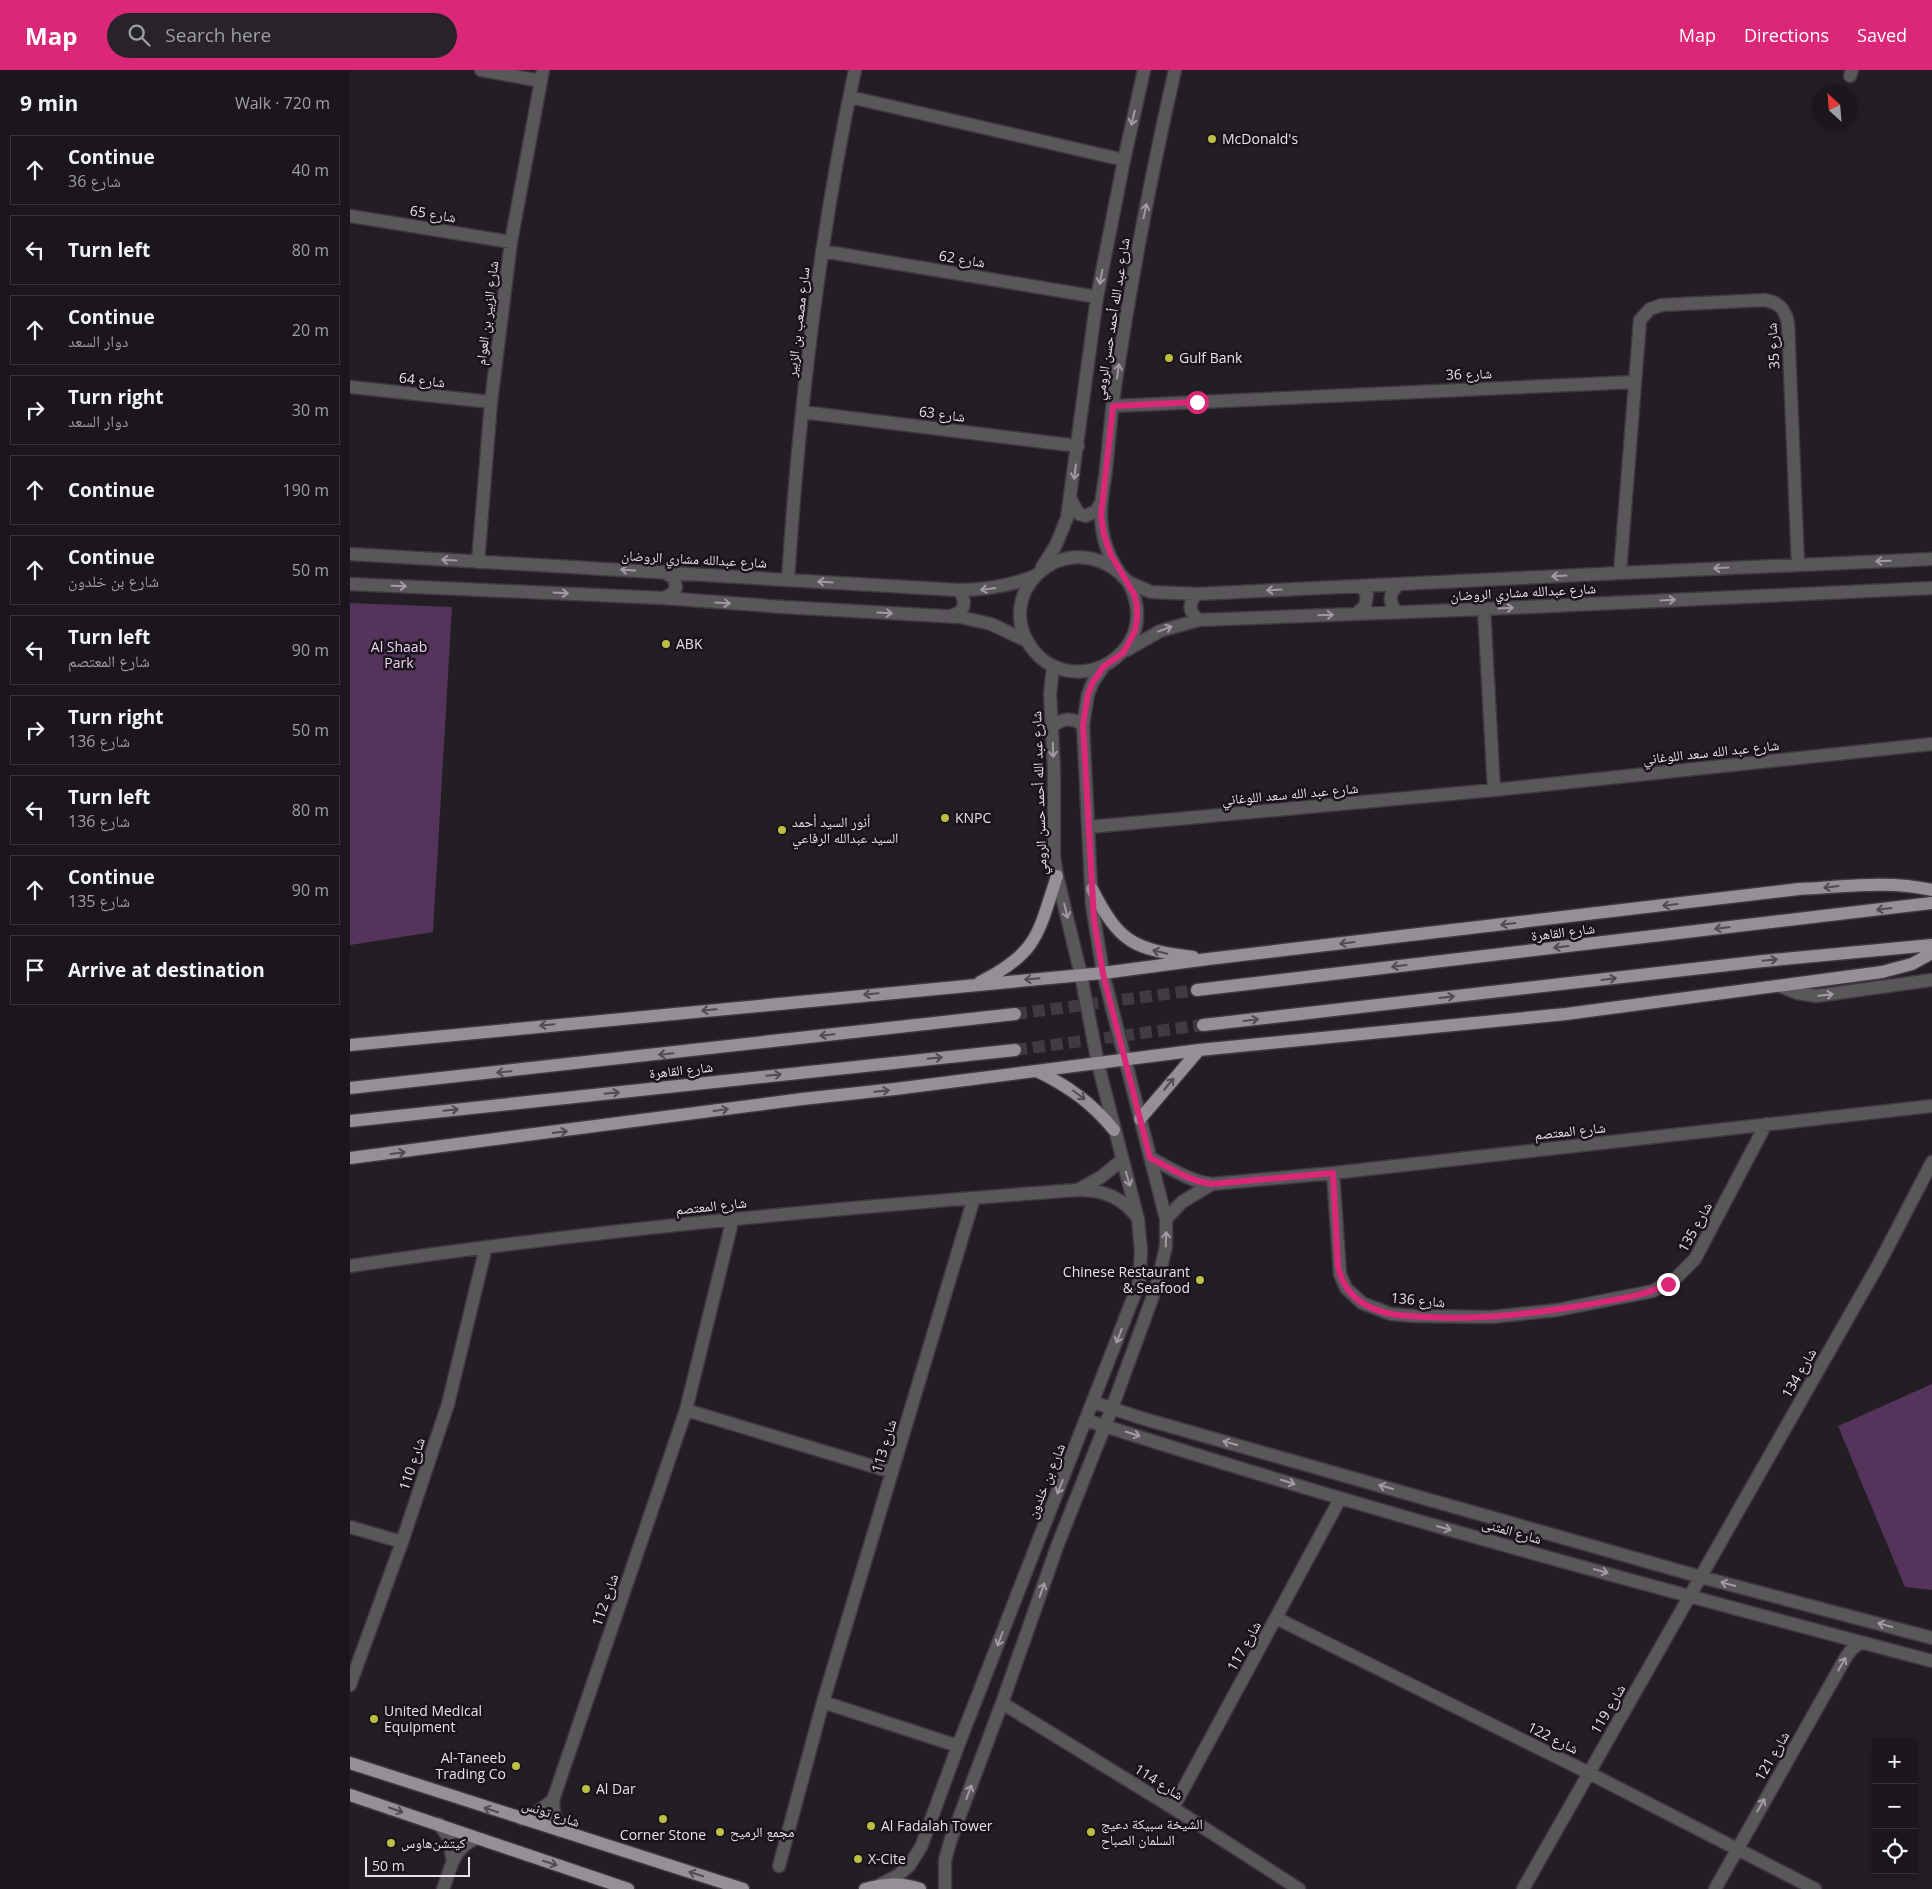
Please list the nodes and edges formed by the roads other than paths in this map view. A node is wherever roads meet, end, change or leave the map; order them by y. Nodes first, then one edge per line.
1 (481, 70) edge
2 (856, 70) edge
3 (1144, 70) edge
4 (1175, 70) edge
5 (542, 76) edge
6 (850, 97) junction
7 (1124, 160) junction
8 (350, 216) edge
9 (511, 242) junction
10 (822, 251) junction
11 (1097, 297) junction
12 (1635, 382) junction
13 (350, 387) edge
14 (490, 402) junction
15 (1113, 406) junction
16 (802, 412) junction
17 (1078, 446) junction
18 (1071, 500) junction
19 (1102, 500) junction
20 (350, 554) edge
21 (1932, 559) edge
22 (478, 562) junction
23 (1798, 565) junction
24 (664, 572) junction
25 (1620, 573) junction
26 (1037, 574) junction
27 (1124, 578) junction
28 (788, 580) junction
29 (350, 584) edge
30 (1399, 584) junction
31 (1361, 586) junction
32 (1932, 588) edge
33 (958, 590) junction
34 (1197, 594) junction
35 (663, 598) junction
36 (1484, 609) junction
37 (1396, 612) junction
38 (1357, 614) junction
39 (950, 616) junction
40 (1199, 620) junction
41 (1027, 641) junction
42 (1123, 653) junction
43 (1053, 667) junction
44 (1103, 667) junction
45 (1083, 725) junction
46 (1052, 727) junction
47 (1932, 744) edge
48 (1494, 790) junction
49 (1089, 826) junction
50 (1057, 876) junction
51 (1092, 889) junction
52 (1932, 890) edge
53 (1932, 903) edge
54 (1932, 945) edge
55 (1932, 953) edge
56 (1208, 959) junction
57 (1103, 974) junction
58 (1081, 976) junction
59 (1932, 980) edge
60 (975, 984) junction
61 (1780, 986) junction
62 (1197, 990) tunnel mouth
63 (1015, 1014) tunnel mouth
64 (1203, 1025) tunnel mouth
65 (350, 1045) edge
66 (1015, 1050) tunnel mouth
67 (1199, 1050) junction
68 (1124, 1060) junction
69 (1098, 1064) junction
70 (1037, 1071) junction
71 (350, 1088) edge
72 (1932, 1106) edge
73 (1140, 1119) junction
74 (350, 1121) edge
75 (1766, 1124) junction
76 (1114, 1130) junction
77 (350, 1158) edge
78 (1150, 1158) junction
79 (1122, 1160) junction
80 (1932, 1162) edge
81 (1333, 1173) junction
82 (1212, 1184) junction
83 (1077, 1190) junction
84 (974, 1198) junction
85 (733, 1218) junction
86 (1138, 1219) junction
87 (1166, 1219) junction
88 (486, 1247) junction
89 (350, 1266) edge
90 (1492, 1318) joint
91 (1093, 1402) junction
92 (1112, 1408) junction
93 (686, 1410) junction
94 (1086, 1420) junction
95 (1104, 1426) junction
96 (892, 1472) junction
97 (1340, 1498) junction
98 (350, 1527) edge
99 (402, 1542) junction
100 (1701, 1577) junction
101 (1690, 1596) junction
102 (1276, 1618) junction
103 (1932, 1638) edge
104 (1862, 1642) junction
105 (1932, 1661) edge
106 (350, 1685) edge
107 (823, 1702) junction
108 (1002, 1703) junction
109 (958, 1746) junction
110 (350, 1763) edge
111 (1589, 1773) junction
112 (350, 1795) edge
113 (553, 1800) junction
114 (1173, 1808) junction
115 (522, 1819) junction
116 (439, 1824) junction
117 (560, 1831) junction
118 (477, 1838) junction
119 (1737, 1848) junction
120 (453, 1861) junction
121 (779, 1866) dead end
122 (881, 1884) junction
123 (443, 1889) edge
124 (628, 1889) edge
125 (743, 1889) edge
126 (864, 1889) edge
127 (920, 1889) edge
128 (945, 1889) edge
129 (1300, 1889) edge
130 (1523, 1889) edge
131 (1715, 1889) edge
132 (1815, 1889) edge

1 - 5 street
2 - 6 street, سارع مصعب بن الزبير
3 -> 7 street, شارع عبد الله أحمد حسن الرومي
15 -> 4 street, شارع عبد الله أحمد حسن الرومي
5 - 9 street, شارع الزبير بن العوام
6 - 7 street
6 - 10 street, سارع مصعب بن الزبير
7 -> 11 street, شارع عبد الله أحمد حسن الرومي
8 - 9 street, شارع 65
9 - 14 street, شارع الزبير بن العوام
10 - 11 street, شارع 62
10 - 16 street, سارع مصعب بن الزبير
11 - 17 street, شارع عبد الله أحمد حسن الرومي
12 - 15 street, شارع 36
12 - 23 street, شارع 35
12 - 25 street
13 - 14 street, شارع 64
14 - 22 street, شارع الزبير بن العوام
15 - 19 street, شارع عبد الله أحمد حسن الرومي
16 - 17 street, شارع 63
16 - 28 street, سارع مصعب بن الزبير
17 -> 18 street, شارع عبد الله أحمد حسن الرومي
18 - 19 street
18 - 26 street, شارع عبد الله أحمد حسن الرومي
19 - 27 street, شارع عبد الله أحمد حسن الرومي
22 -> 20 street, شارع عبدالله مشاري الروضان
21 -> 23 street, شارع عبدالله مشاري الروضان
24 -> 22 street, شارع عبدالله مشاري الروضان
23 -> 25 street, شارع عبدالله مشاري الروضان
24 - 28 street, شارع عبدالله مشاري الروضان
24 - 35 street
25 -> 30 street, شارع عبدالله مشاري الروضان
26 - 27 street
26 -> 33 street, شارع عبدالله مشاري الروضان
26 - 41 street
27 - 34 street, شارع عبدالله مشاري الروضان
27 - 42 street
33 -> 28 street, شارع عبدالله مشاري الروضان
29 -> 35 street
30 - 31 street, شارع عبدالله مشاري الروضان
30 - 37 street
31 -> 34 street, شارع عبدالله مشاري الروضان
31 - 38 street
36 -> 32 street, شارع عبدالله مشاري الروضان
33 - 39 street
34 - 40 street
35 -> 39 street
36 - 37 street, شارع عبدالله مشاري الروضان
36 - 48 street
37 - 38 street, شارع عبدالله مشاري الروضان
40 -> 38 street, شارع عبدالله مشاري الروضان
39 - 41 street
42 -> 40 street, شارع عبدالله مشاري الروضان
41 - 43 street
42 - 44 street
43 - 44 street
43 - 46 street, شارع عبد الله أحمد حسن الرومي
44 - 45 street
45 - 46 street
45 - 49 street
46 -> 50 street, شارع عبد الله أحمد حسن الرومي
47 - 48 street, شارع عبد الله سعد اللوغاني
48 - 49 street, شارع عبد الله سعد اللوغاني
49 - 51 street
50 -> 58 street, شارع عبد الله أحمد حسن الرومي
50 - 60 main road
56 -> 51 main road
51 - 57 street
52 -> 56 main road
53 -> 62 main road, شارع القاهرة
64 -> 54 main road
55 - 61 main road
56 - 57 main road
57 - 58 main road
57 - 68 street
58 -> 60 main road
58 - 69 street, شارع عبد الله أحمد حسن الرومي
61 -> 59 street
60 -> 65 main road
61 - 67 main road
63 -> 71 main road, شارع القاهرة
74 -> 66 main road, شارع القاهرة
67 - 68 main road
73 -> 67 main road
68 - 69 main road
68 - 73 street
69 - 70 main road
69 - 76 street, شارع بن خلدون
70 -> 76 main road
77 -> 70 main road
72 - 75 street, شارع المعتصم
73 - 78 street
75 - 81 street, شارع المعتصم
75 - 90 street, شارع 135
76 - 79 street, شارع بن خلدون
78 - 82 street, شارع المعتصم
78 - 87 street
79 - 83 street, شارع المعتصم
79 -> 86 street, شارع بن خلدون
80 - 100 street, شارع 134
81 - 82 street, شارع المعتصم
81 - 90 street, شارع 136
82 - 87 street, شارع المعتصم
83 - 84 street, شارع المعتصم
83 - 86 street, شارع المعتصم
84 - 85 street, شارع المعتصم
84 - 96 street, شارع 113
85 - 88 street, شارع المعتصم
85 - 93 street, شارع 112
86 -> 91 street, شارع بن خلدون
92 -> 87 street
88 - 89 street, شارع المعتصم
88 - 99 street, شارع 110
91 - 92 street, شارع المثنى
91 - 94 street, شارع بن خلدون
92 - 95 street
100 -> 92 street, شارع المثنى
93 - 96 street
93 - 113 street, شارع 112
94 - 95 street, شارع المثنى
94 -> 109 street, شارع بن خلدون
95 -> 97 street, شارع المثنى
108 -> 95 street
96 - 107 street, شارع 113
97 -> 101 street, شارع المثنى
97 - 102 street, شارع 117
98 - 99 street
99 - 106 street, شارع 110
100 - 101 street, شارع 134
103 -> 100 street, شارع المثنى
101 - 104 street, شارع المثنى
101 - 111 street, شارع 119
102 - 111 street, شارع 122
102 - 114 street, شارع 117
104 - 105 street, شارع المثنى
119 -> 104 street, شارع 121
107 - 109 street
107 - 121 street, شارع 113
108 - 114 street, شارع 114
128 -> 108 street
109 - 122 street, شارع بن خلدون
115 -> 110 main road, شارع تونس
111 - 119 street, شارع 122
111 - 130 street, شارع 119
112 -> 116 main road
113 - 115 street
113 - 117 street, شارع 112
114 - 129 street, شارع 114
115 - 117 main road, شارع تونس
116 - 118 main road
116 - 120 street
125 -> 117 main road, شارع تونس
118 - 120 street
118 -> 124 main road
119 - 131 street, شارع 121
119 - 132 street, شارع 122
120 - 123 street
122 - 126 main road
122 - 127 main road

